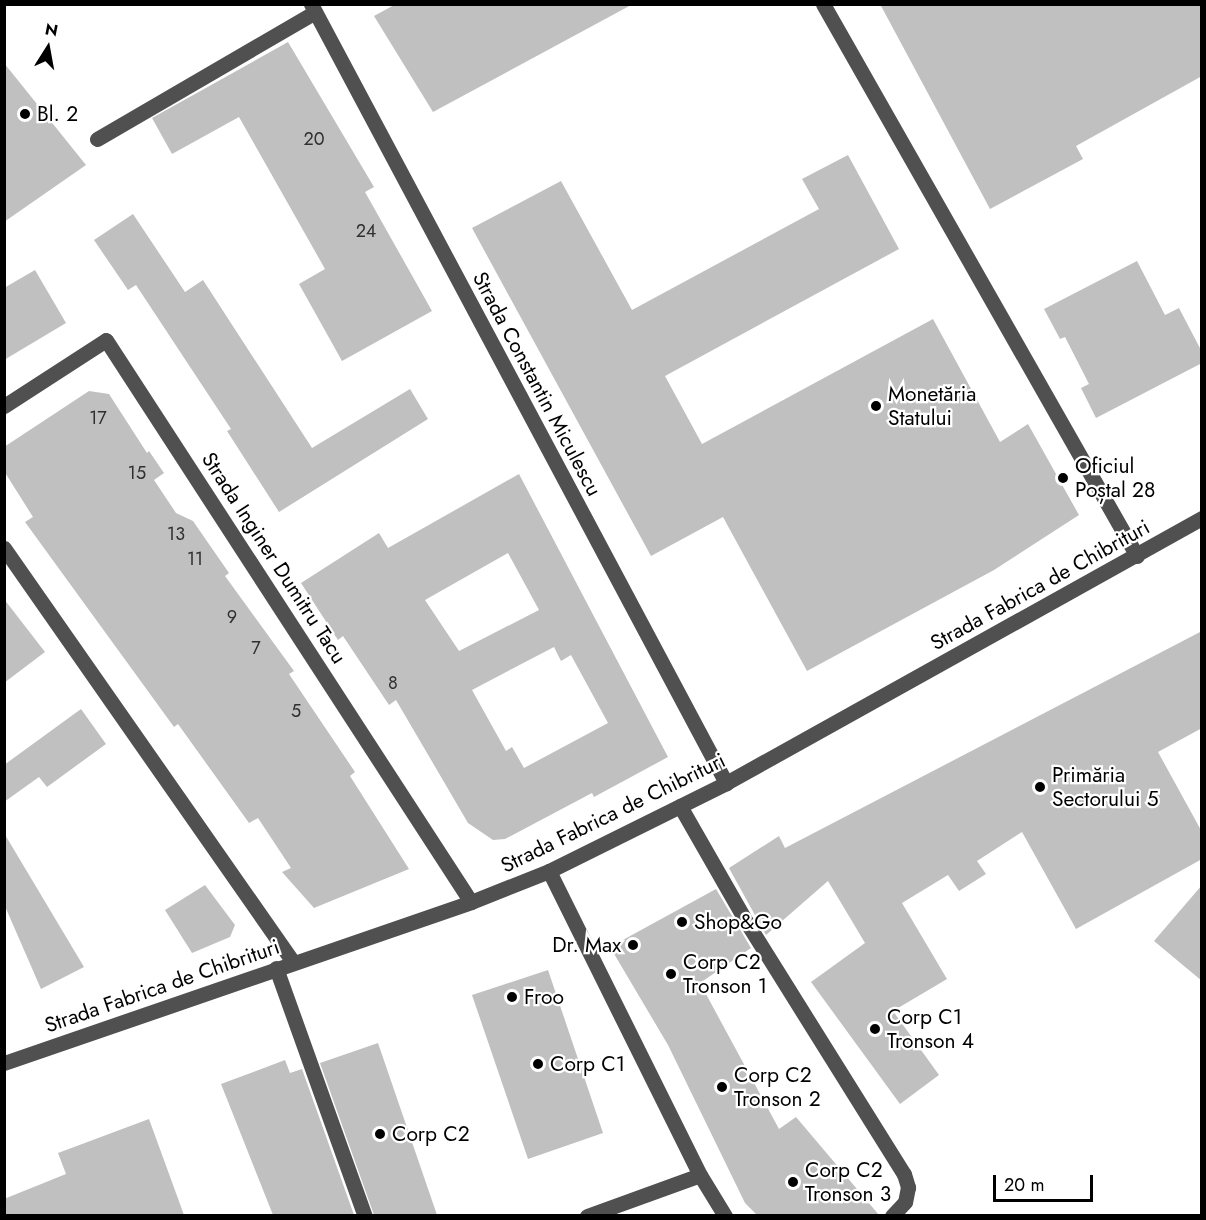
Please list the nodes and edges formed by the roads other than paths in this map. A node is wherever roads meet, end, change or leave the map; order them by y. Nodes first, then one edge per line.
1 (823, 4) edge
2 (313, 8) edge
3 (97, 139) dead end
4 (4, 406) edge
5 (1202, 518) edge
6 (4, 548) edge
7 (1137, 556) junction
8 (726, 783) junction
9 (680, 806) junction
10 (549, 871) junction
11 (471, 902) junction
12 (293, 962) junction
13 (276, 968) junction
14 (4, 1063) edge
15 (700, 1175) junction
16 (365, 1215) edge
17 (587, 1215) edge
18 (725, 1215) edge
19 (892, 1215) edge

1 - 7 street
2 - 3 street
2 - 8 street, Strada Constantin Miculescu
4 - 11 street, Strada Inginer Dumitru Tacu
5 - 7 street, Strada Fabrica de Chibrituri
6 - 12 street
7 - 8 street, Strada Fabrica de Chibrituri
8 - 9 street, Strada Fabrica de Chibrituri
9 - 10 street, Strada Fabrica de Chibrituri
9 - 19 street
10 - 11 street, Strada Fabrica de Chibrituri
10 - 15 street
11 - 12 street, Strada Fabrica de Chibrituri
12 - 13 street, Strada Fabrica de Chibrituri
13 - 14 street, Strada Fabrica de Chibrituri
13 - 16 street
15 - 17 street
15 - 18 street

